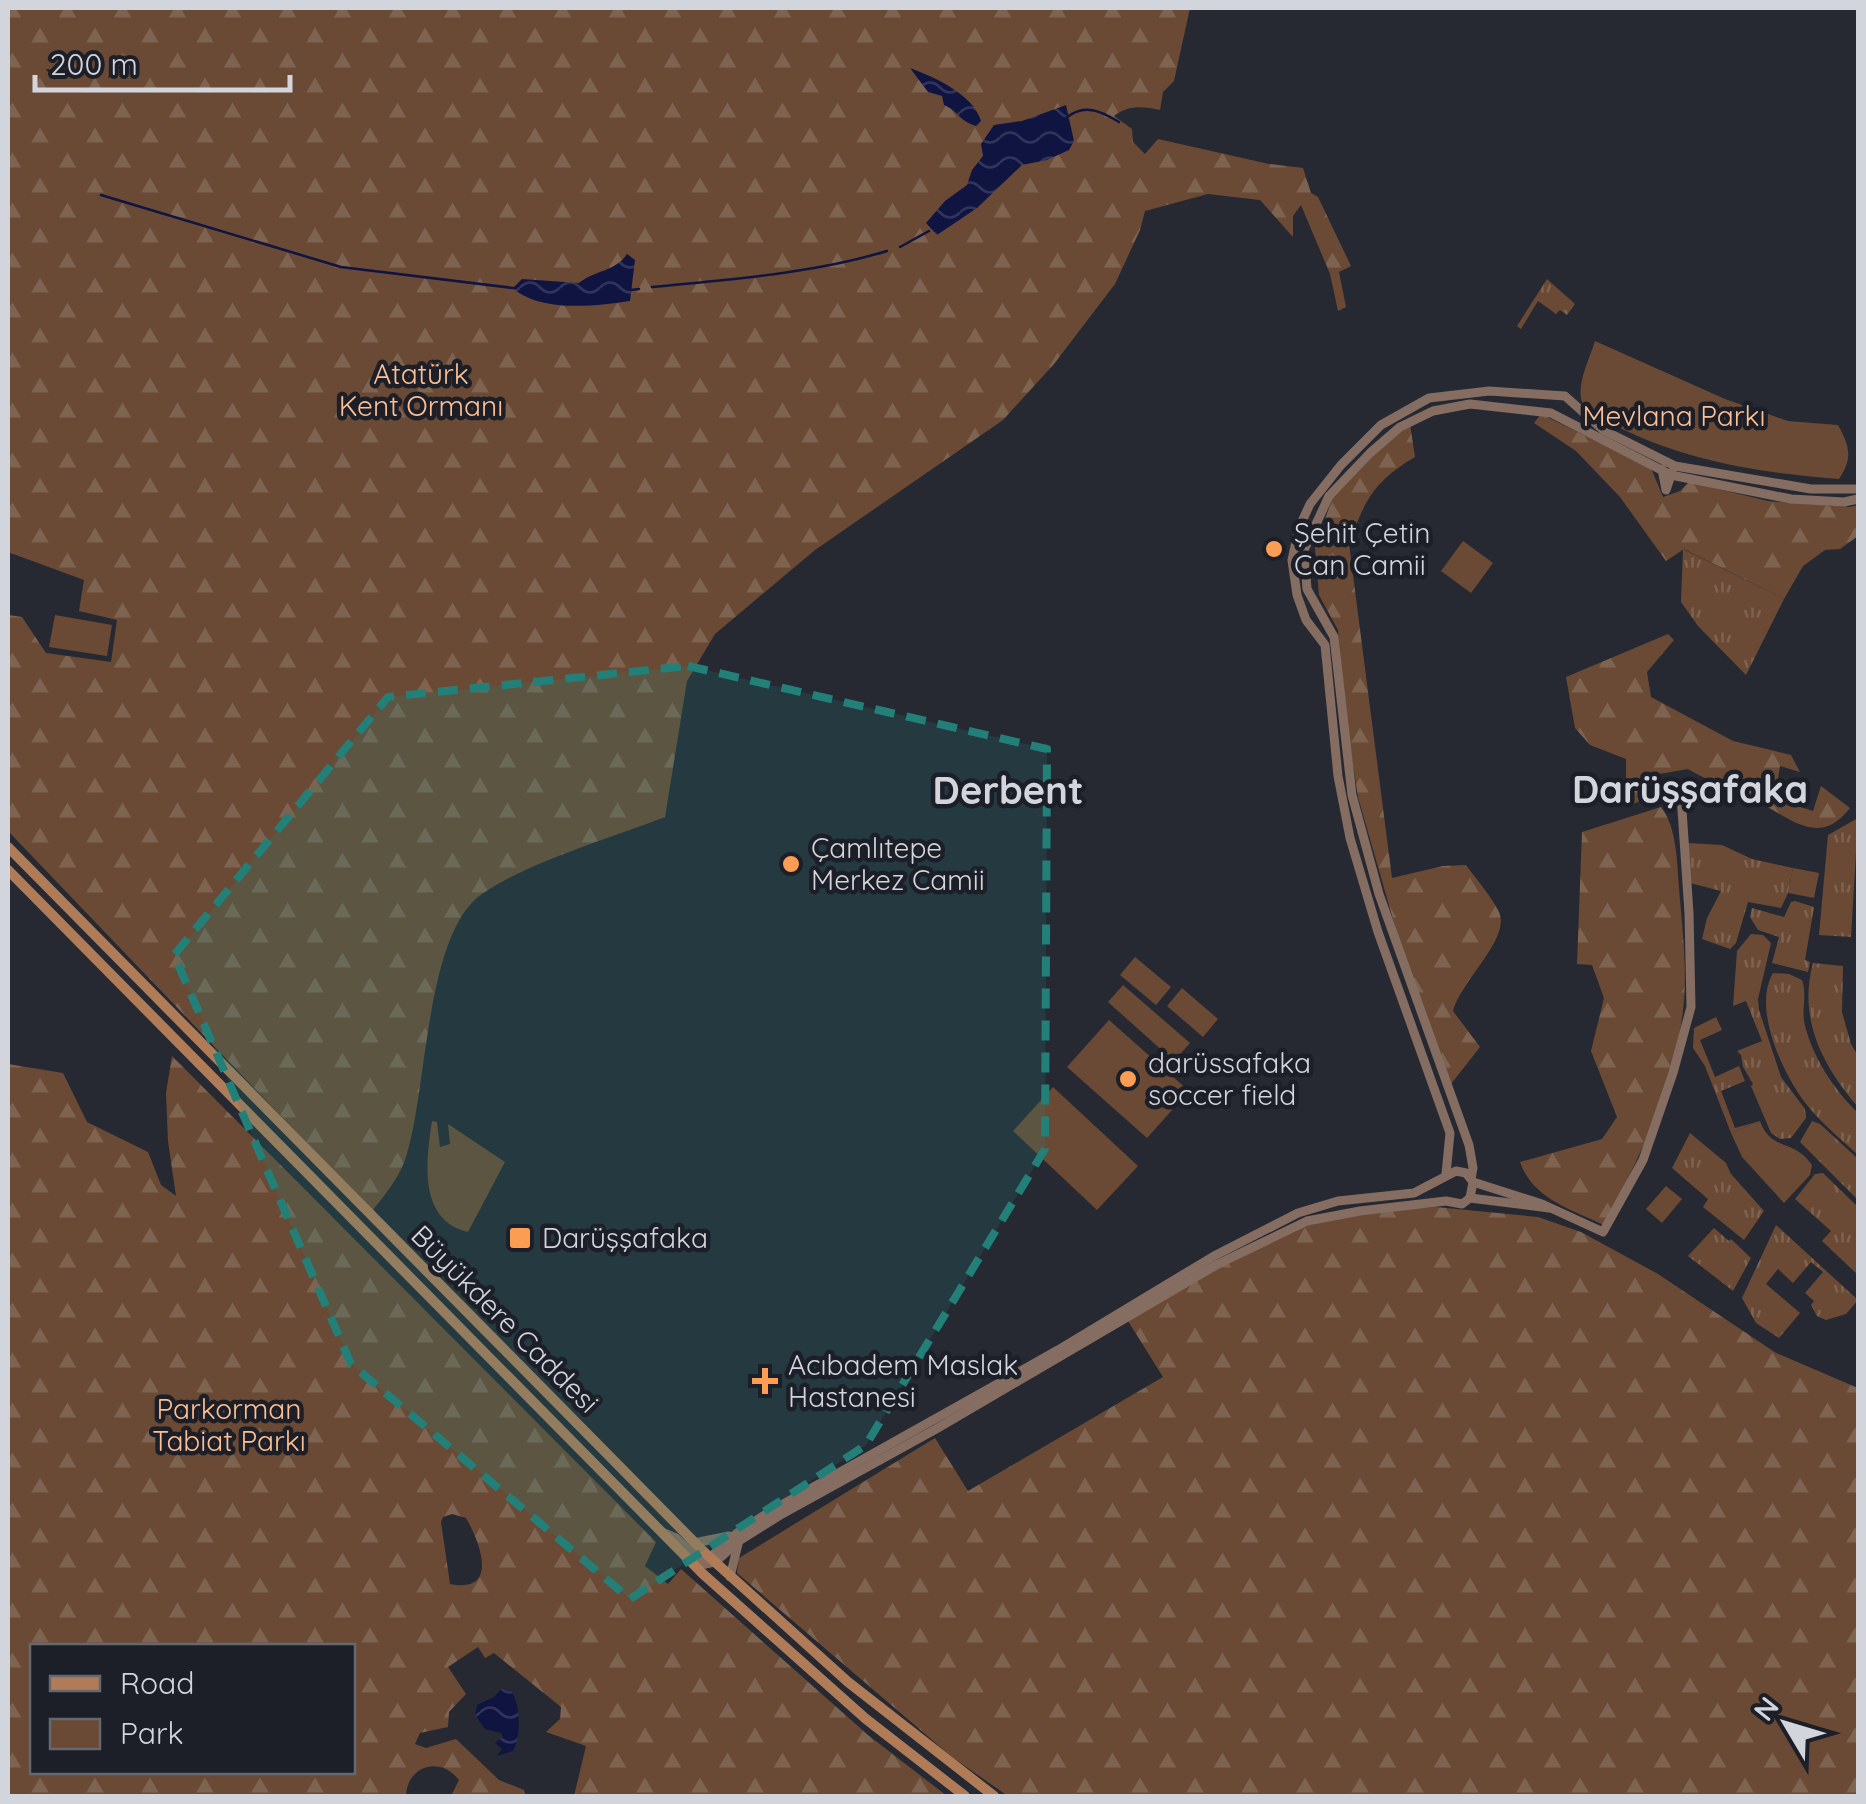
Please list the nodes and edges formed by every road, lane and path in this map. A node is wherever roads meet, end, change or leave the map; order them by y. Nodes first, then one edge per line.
1 (1555, 396) junction
2 (1572, 403) junction
3 (1553, 415) junction
4 (1668, 468) junction
5 (1688, 479) junction
6 (1858, 489) edge
7 (1858, 500) edge
8 (1680, 795) dead end
9 (8, 847) edge
10 (8, 870) edge
11 (1444, 1176) junction
12 (1472, 1180) junction
13 (1470, 1198) junction
14 (1446, 1201) junction
15 (1549, 1208) junction
16 (371, 1216) junction
17 (382, 1226) junction
18 (365, 1232) junction
19 (1190, 1275) junction
20 (738, 1537) junction
21 (694, 1542) junction
22 (708, 1564) junction
23 (730, 1576) junction
24 (965, 1796) edge
25 (994, 1796) edge

1 - 2 main road
1 - 3 main road
1 - 11 main road
2 - 3 main road
2 - 4 main road
3 - 4 main road
3 - 12 main road
4 - 5 main road
4 - 5 main road
4 - 6 main road
5 - 7 main road
8 - 15 main road
9 - 16 main road, Büyükdere Caddesi
10 - 18 main road, Büyükdere Caddesi
11 - 12 main road
11 - 14 main road
11 - 19 main road
12 - 13 main road
12 - 15 main road
13 - 14 main road
13 - 15 main road
14 - 19 main road
16 - 17 main road, Büyükdere Caddesi
16 - 18 main road
17 - 18 main road
17 - 21 main road, Büyükdere Caddesi
18 - 22 main road, Büyükdere Caddesi
19 - 20 main road
20 - 21 main road
20 - 22 main road
20 - 23 main road
21 - 22 main road, Büyükdere Caddesi
22 - 23 main road, Büyükdere Caddesi
22 - 24 main road, Büyükdere Caddesi
23 - 25 main road, Büyükdere Caddesi

